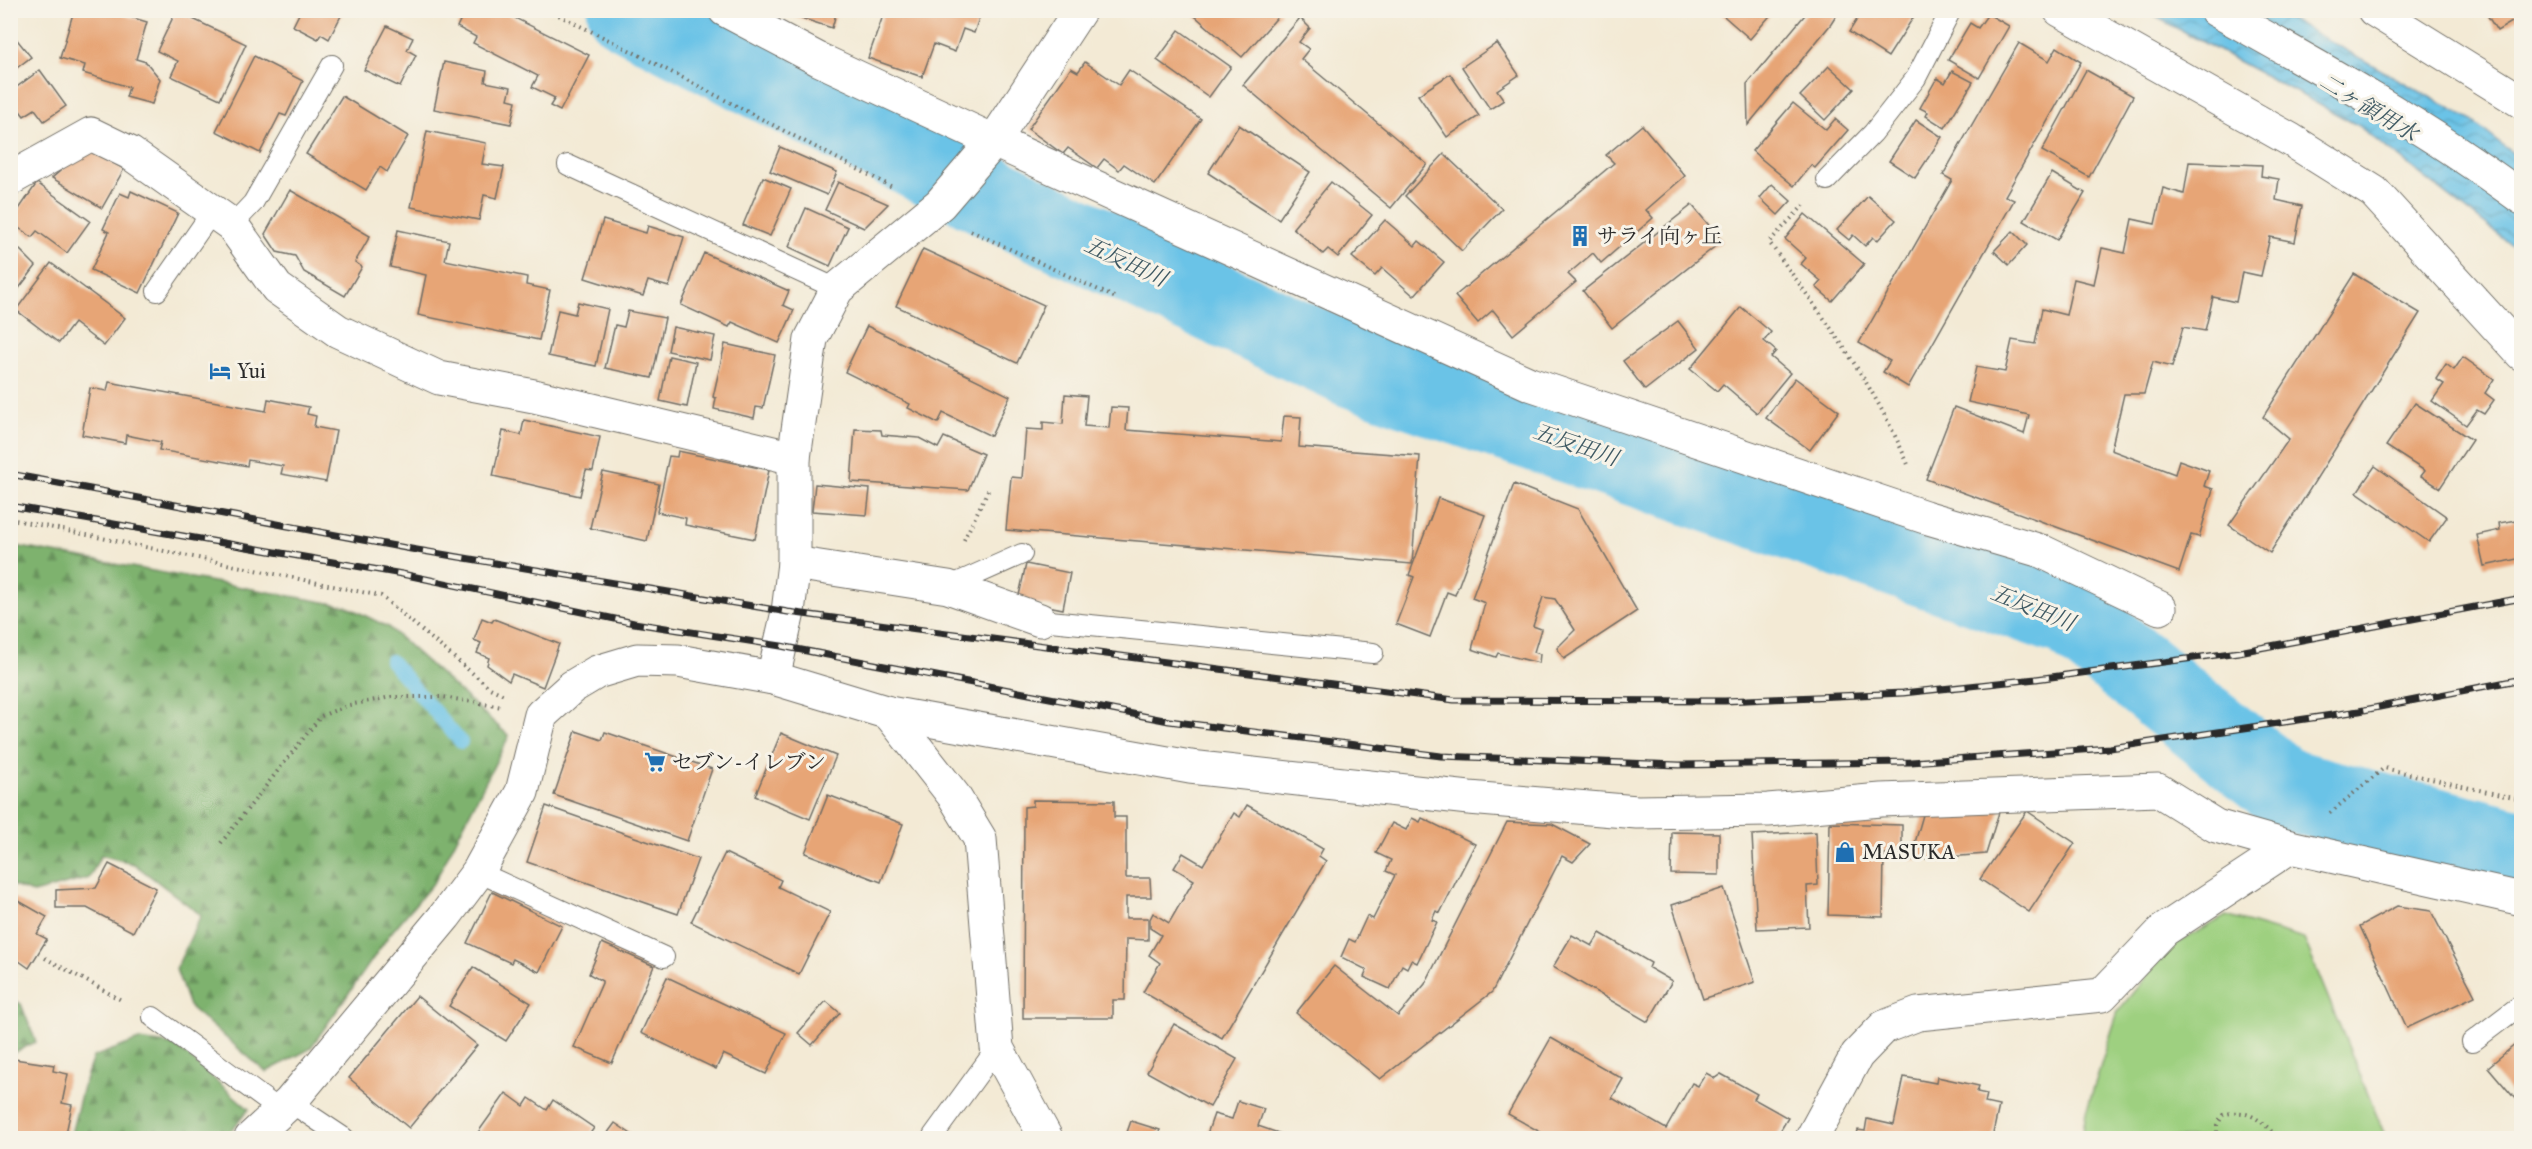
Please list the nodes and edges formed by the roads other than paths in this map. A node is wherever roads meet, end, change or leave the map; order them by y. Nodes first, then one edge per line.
1 (725, 10) edge
2 (1080, 10) edge
3 (1951, 10) edge
4 (2061, 10) edge
5 (2216, 10) edge
6 (2374, 10) edge
7 (332, 65) dead end
8 (2522, 102) edge
9 (989, 147) junction
10 (568, 165) dead end
11 (10, 179) edge
12 (1827, 180) road end
13 (2522, 198) edge
14 (222, 218) junction
15 (837, 289) junction
16 (157, 291) dead end
17 (2522, 354) edge
18 (794, 458) junction
19 (1022, 554) dead end
20 (794, 563) junction
21 (948, 587) junction
22 (2160, 608) dead end
23 (1040, 620) joint
24 (1373, 653) dead end
25 (773, 678) junction
26 (889, 713) junction
27 (2290, 847) junction
28 (478, 872) junction
29 (2522, 899) edge
30 (664, 957) dead end
31 (2522, 1004) edge
32 (153, 1017) road end
33 (2472, 1042) dead end
34 (998, 1048) junction
35 (285, 1106) junction
36 (933, 1136) dead end
37 (251, 1138) edge
38 (344, 1138) edge
39 (1046, 1138) edge
40 (1812, 1138) edge

1 - 9 street
2 - 9 street
3 - 12 lane
4 - 17 street
5 - 13 street
6 - 8 street
7 - 14 lane
9 - 15 street
9 - 22 street
10 - 15 lane
11 - 14 street
14 - 16 lane
14 - 18 street
15 - 18 street
18 - 20 street
19 - 21 lane
20 - 21 street
20 - 25 street
21 - 23 street
23 - 24 lane
25 - 26 street
25 - 28 street
26 - 27 street
26 - 34 street
27 - 29 street
27 - 40 street
28 - 30 lane
28 - 35 street
31 - 33 lane
32 - 35 lane
34 - 36 lane
34 - 39 street
35 - 37 street
35 - 38 lane

